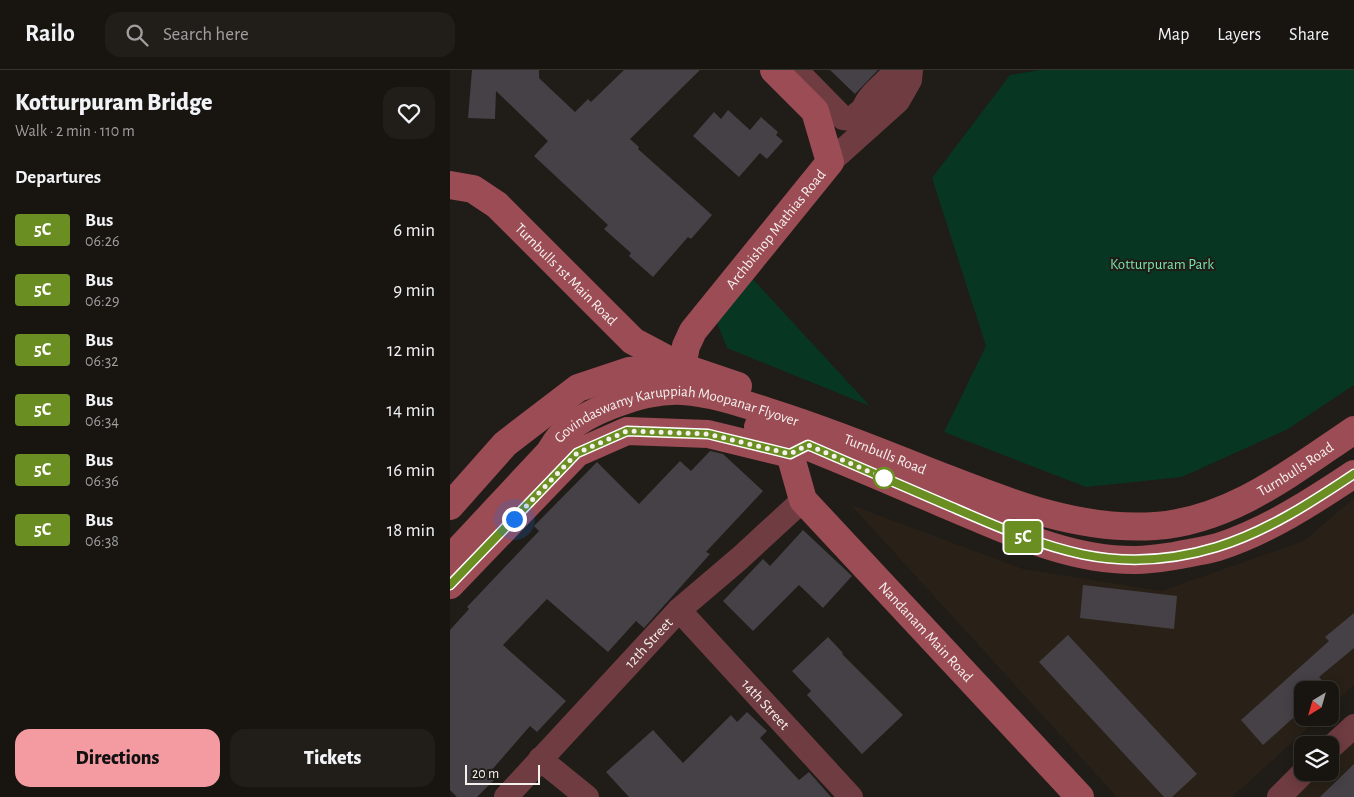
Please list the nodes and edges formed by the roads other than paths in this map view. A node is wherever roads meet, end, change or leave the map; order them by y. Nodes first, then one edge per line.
1 (774, 70) edge
2 (796, 70) edge
3 (896, 70) edge
4 (911, 70) edge
5 (864, 120) junction
6 (830, 162) junction
7 (450, 185) edge
8 (682, 366) junction
9 (1354, 430) edge
10 (803, 442) junction
11 (1354, 474) edge
12 (803, 500) junction
13 (450, 506) edge
14 (450, 559) edge
15 (450, 585) edge
16 (679, 610) junction
17 (1354, 726) edge
18 (1339, 740) edge
19 (540, 759) junction
20 (1295, 781) edge
21 (506, 797) edge
22 (588, 797) edge
23 (851, 797) edge
24 (1080, 797) edge
25 (1279, 797) edge

1 - 6 street, Archbishop Mathias Road
2 - 5 street
3 - 5 street
4 - 5 street
5 - 6 street
6 - 8 street, Archbishop Mathias Road
7 - 8 street, Turnbulls 1st Main Road
8 - 10 street, Turnbulls Road
8 - 13 street, Turnbulls Road
9 - 10 street, Turnbulls Road
10 - 11 street, Turnbulls Road
10 - 12 street, Nandanam Main Road
10 - 14 street, Govindaswamy Karuppiah Moopanar Flyover
10 - 15 street, Turnbulls Road
12 - 16 street, 12th Street
12 - 24 street, Nandanam Main Road
16 - 19 street, 12th Street
16 - 23 street, 14th Street
17 - 18 street
19 - 21 street, 12th Street
19 - 22 street
20 - 25 street

